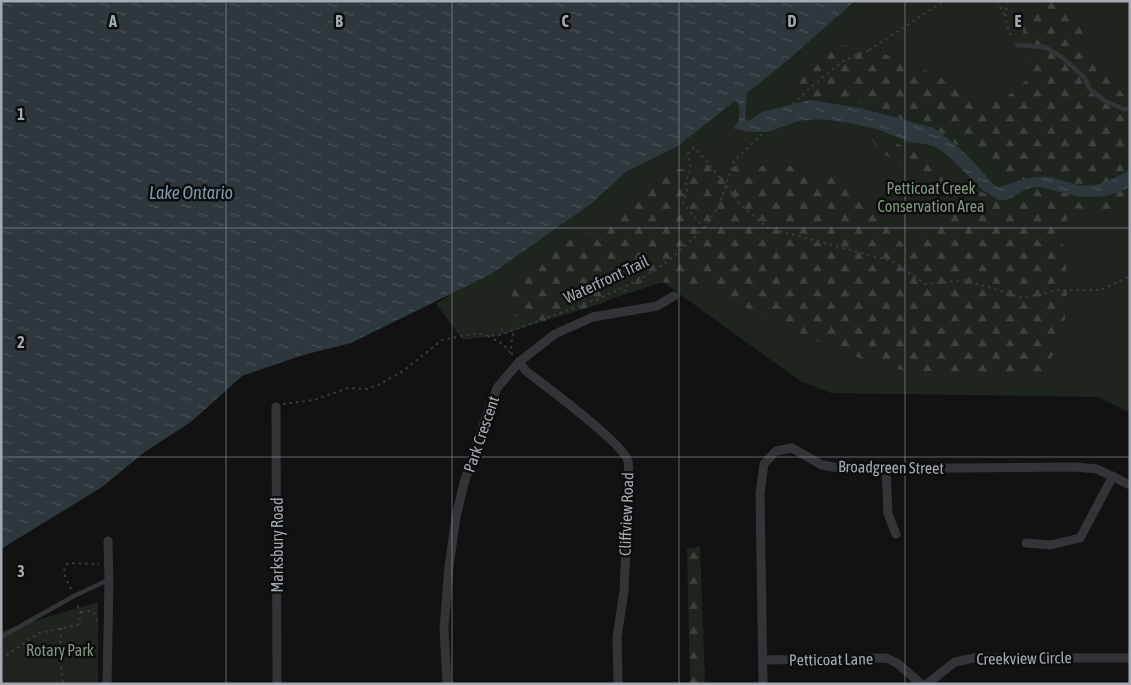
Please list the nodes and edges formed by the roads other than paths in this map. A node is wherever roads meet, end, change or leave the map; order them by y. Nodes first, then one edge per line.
1 (1017, 45) road end
2 (1130, 109) edge
3 (674, 296) dead end
4 (519, 362) junction
5 (276, 407) road end
6 (886, 469) junction
7 (1113, 476) junction
8 (1130, 485) edge
9 (896, 534) dead end
10 (108, 541) dead end
11 (1026, 544) dead end
12 (110, 580) junction
13 (1, 637) edge
14 (1130, 658) edge
15 (763, 660) junction
16 (107, 684) edge
17 (277, 684) edge
18 (447, 684) edge
19 (618, 684) edge
20 (763, 684) edge
21 (921, 684) edge
22 (927, 684) edge

1 - 2 lane
3 - 4 street, Park Crescent
4 - 18 street, Park Crescent
4 - 19 street, Cliffview Road
5 - 17 street, Marksbury Road
6 - 7 street, Broadgreen Street
6 - 9 street
6 - 15 street, Broadgreen Street
7 - 8 street, Broadgreen Street
7 - 11 street
10 - 12 street
12 - 13 lane
12 - 16 street
14 - 22 street, Creekview Circle
15 - 20 street, Broadgreen Street
15 - 21 street, Petticoat Lane

